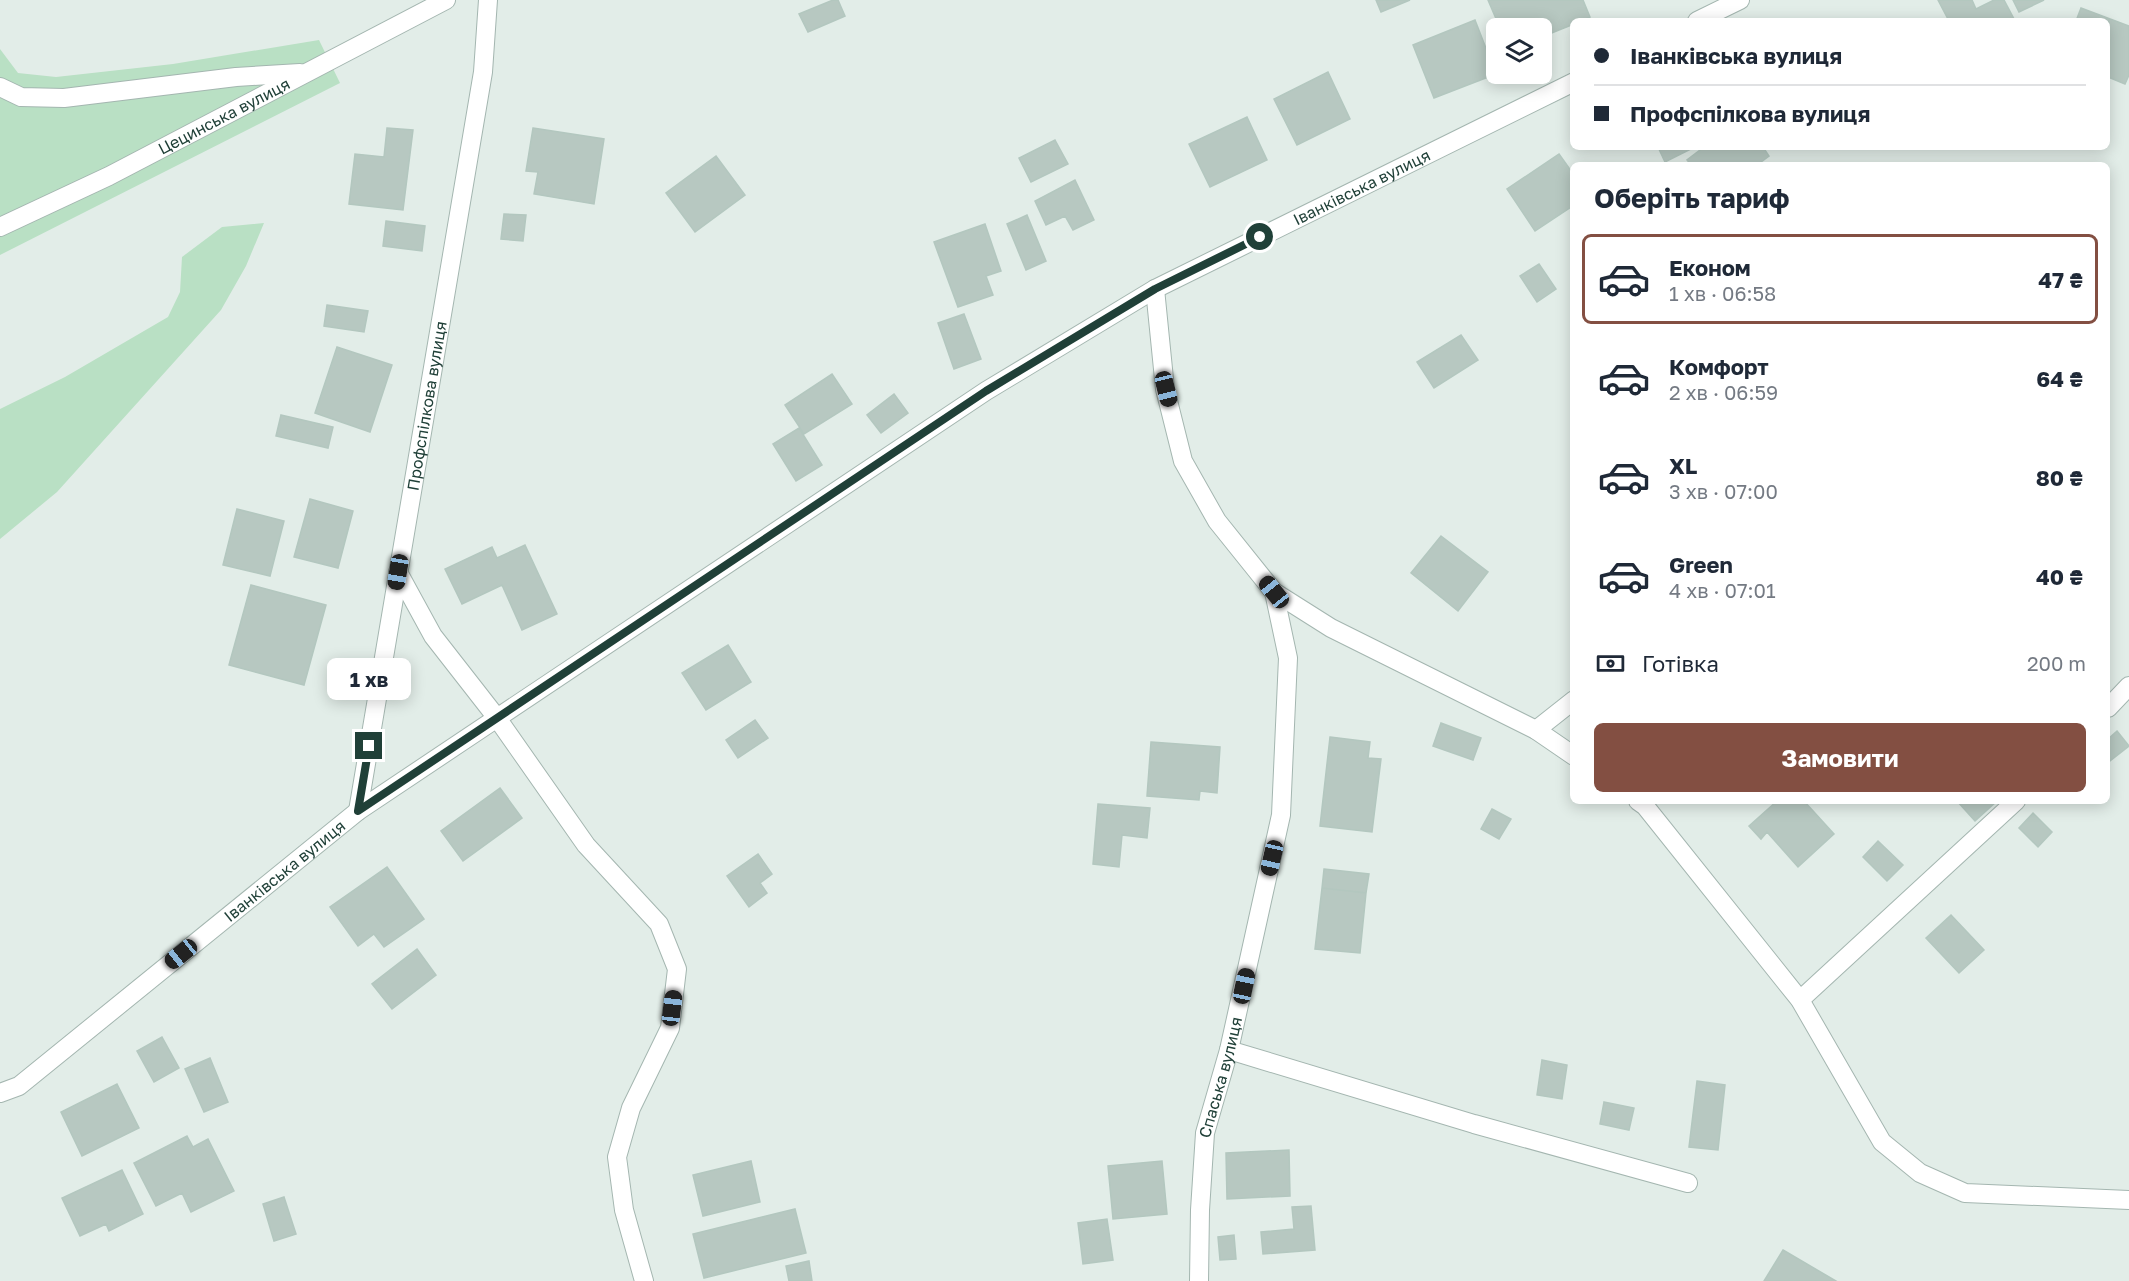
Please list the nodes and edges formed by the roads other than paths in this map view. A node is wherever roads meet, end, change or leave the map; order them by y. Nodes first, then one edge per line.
1 (446, 0) edge
2 (488, 0) edge
3 (1740, 0) edge
4 (1703, 18) edge
5 (308, 73) junction
6 (1570, 84) edge
7 (0, 87) edge
8 (0, 227) edge
9 (1155, 289) junction
10 (398, 572) junction
11 (1274, 592) junction
12 (2129, 686) edge
13 (1570, 703) edge
14 (2110, 706) edge
15 (497, 718) junction
16 (1536, 730) junction
17 (1570, 753) edge
18 (1642, 804) edge
19 (2013, 804) edge
20 (358, 811) junction
21 (1800, 1000) junction
22 (1229, 1050) junction
23 (0, 1094) edge
24 (1688, 1183) dead end
25 (2129, 1200) edge
26 (644, 1281) edge
27 (1199, 1281) edge

1 - 5 street, Цецинська вулиця
2 - 10 street, Профспілкова вулиця
3 - 4 street
5 - 7 street
5 - 8 street, Цецинська вулиця
6 - 9 street, Іванківська вулиця
9 - 11 street
9 - 15 street, Іванківська вулиця
10 - 15 street
10 - 20 street, Профспілкова вулиця
11 - 16 street
11 - 22 street, Спаська вулиця
12 - 14 street
13 - 16 street
15 - 20 street, Іванківська вулиця
15 - 26 street
16 - 17 street
18 - 21 street
19 - 21 street
20 - 23 street, Іванківська вулиця
21 - 25 street
22 - 24 street
22 - 27 street, Спаська вулиця

